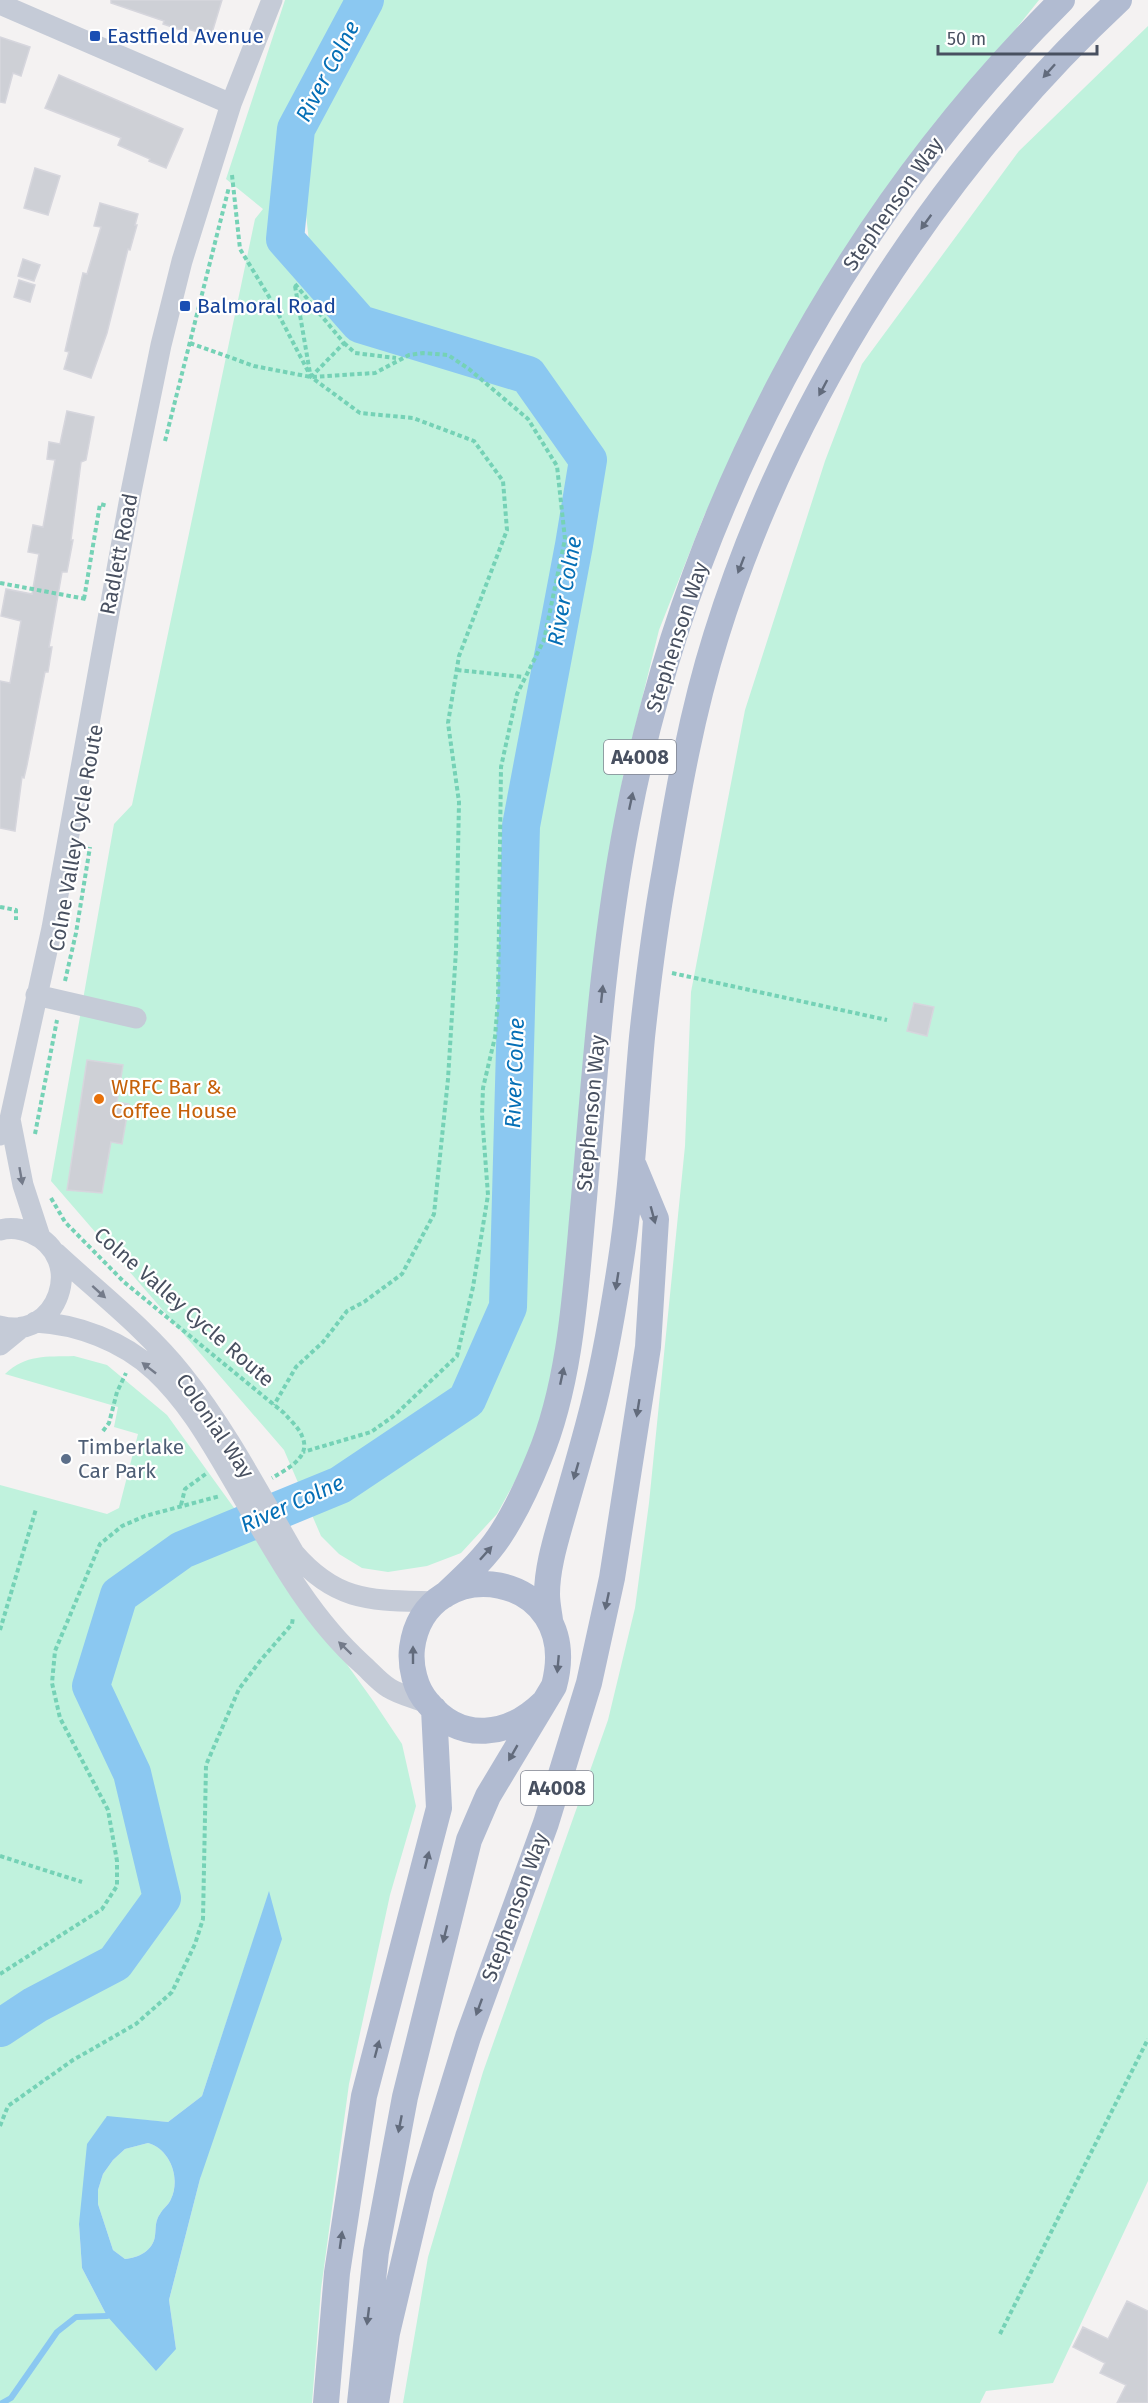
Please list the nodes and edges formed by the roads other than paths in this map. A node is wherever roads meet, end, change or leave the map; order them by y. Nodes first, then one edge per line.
1 (272, 0) edge
2 (1062, 0) edge
3 (1119, 0) edge
4 (0, 4) edge
5 (231, 104) junction
6 (36, 995) junction
7 (136, 1018) dead end
8 (5, 1127) edge
9 (632, 1161) junction
10 (0, 1230) edge
11 (40, 1237) junction
12 (56, 1253) junction
13 (28, 1325) junction
14 (0, 1326) edge
15 (0, 1345) edge
16 (225, 1462) junction
17 (288, 1557) junction
18 (441, 1598) junction
19 (550, 1620) junction
20 (543, 1703) junction
21 (430, 1706) junction
22 (326, 2403) edge
23 (360, 2403) edge
24 (376, 2403) edge

1 - 5 street, Radlett Road
18 -> 2 main road, Stephenson Way / A4008
3 -> 9 main road, Stephenson Way / A4008
4 - 5 street
5 - 6 street, Radlett Road
6 - 7 street
6 - 8 street, Radlett Road
8 -> 11 street, Radlett Road
9 -> 19 main road, Stephenson Way
9 -> 24 main road, Stephenson Way / A4008
10 - 11 street
11 - 12 street, Colonial Way
12 - 13 street
12 -> 16 street, Colonial Way
13 - 14 street, Colonial Way
13 - 15 street
16 -> 13 street, Colonial Way
16 - 17 street, Colonial Way
17 - 18 street, Colonial Way
21 -> 17 street, Colonial Way
18 - 19 main road
21 -> 18 main road
19 -> 20 main road
20 - 21 main road
20 -> 23 main road
22 -> 21 main road

